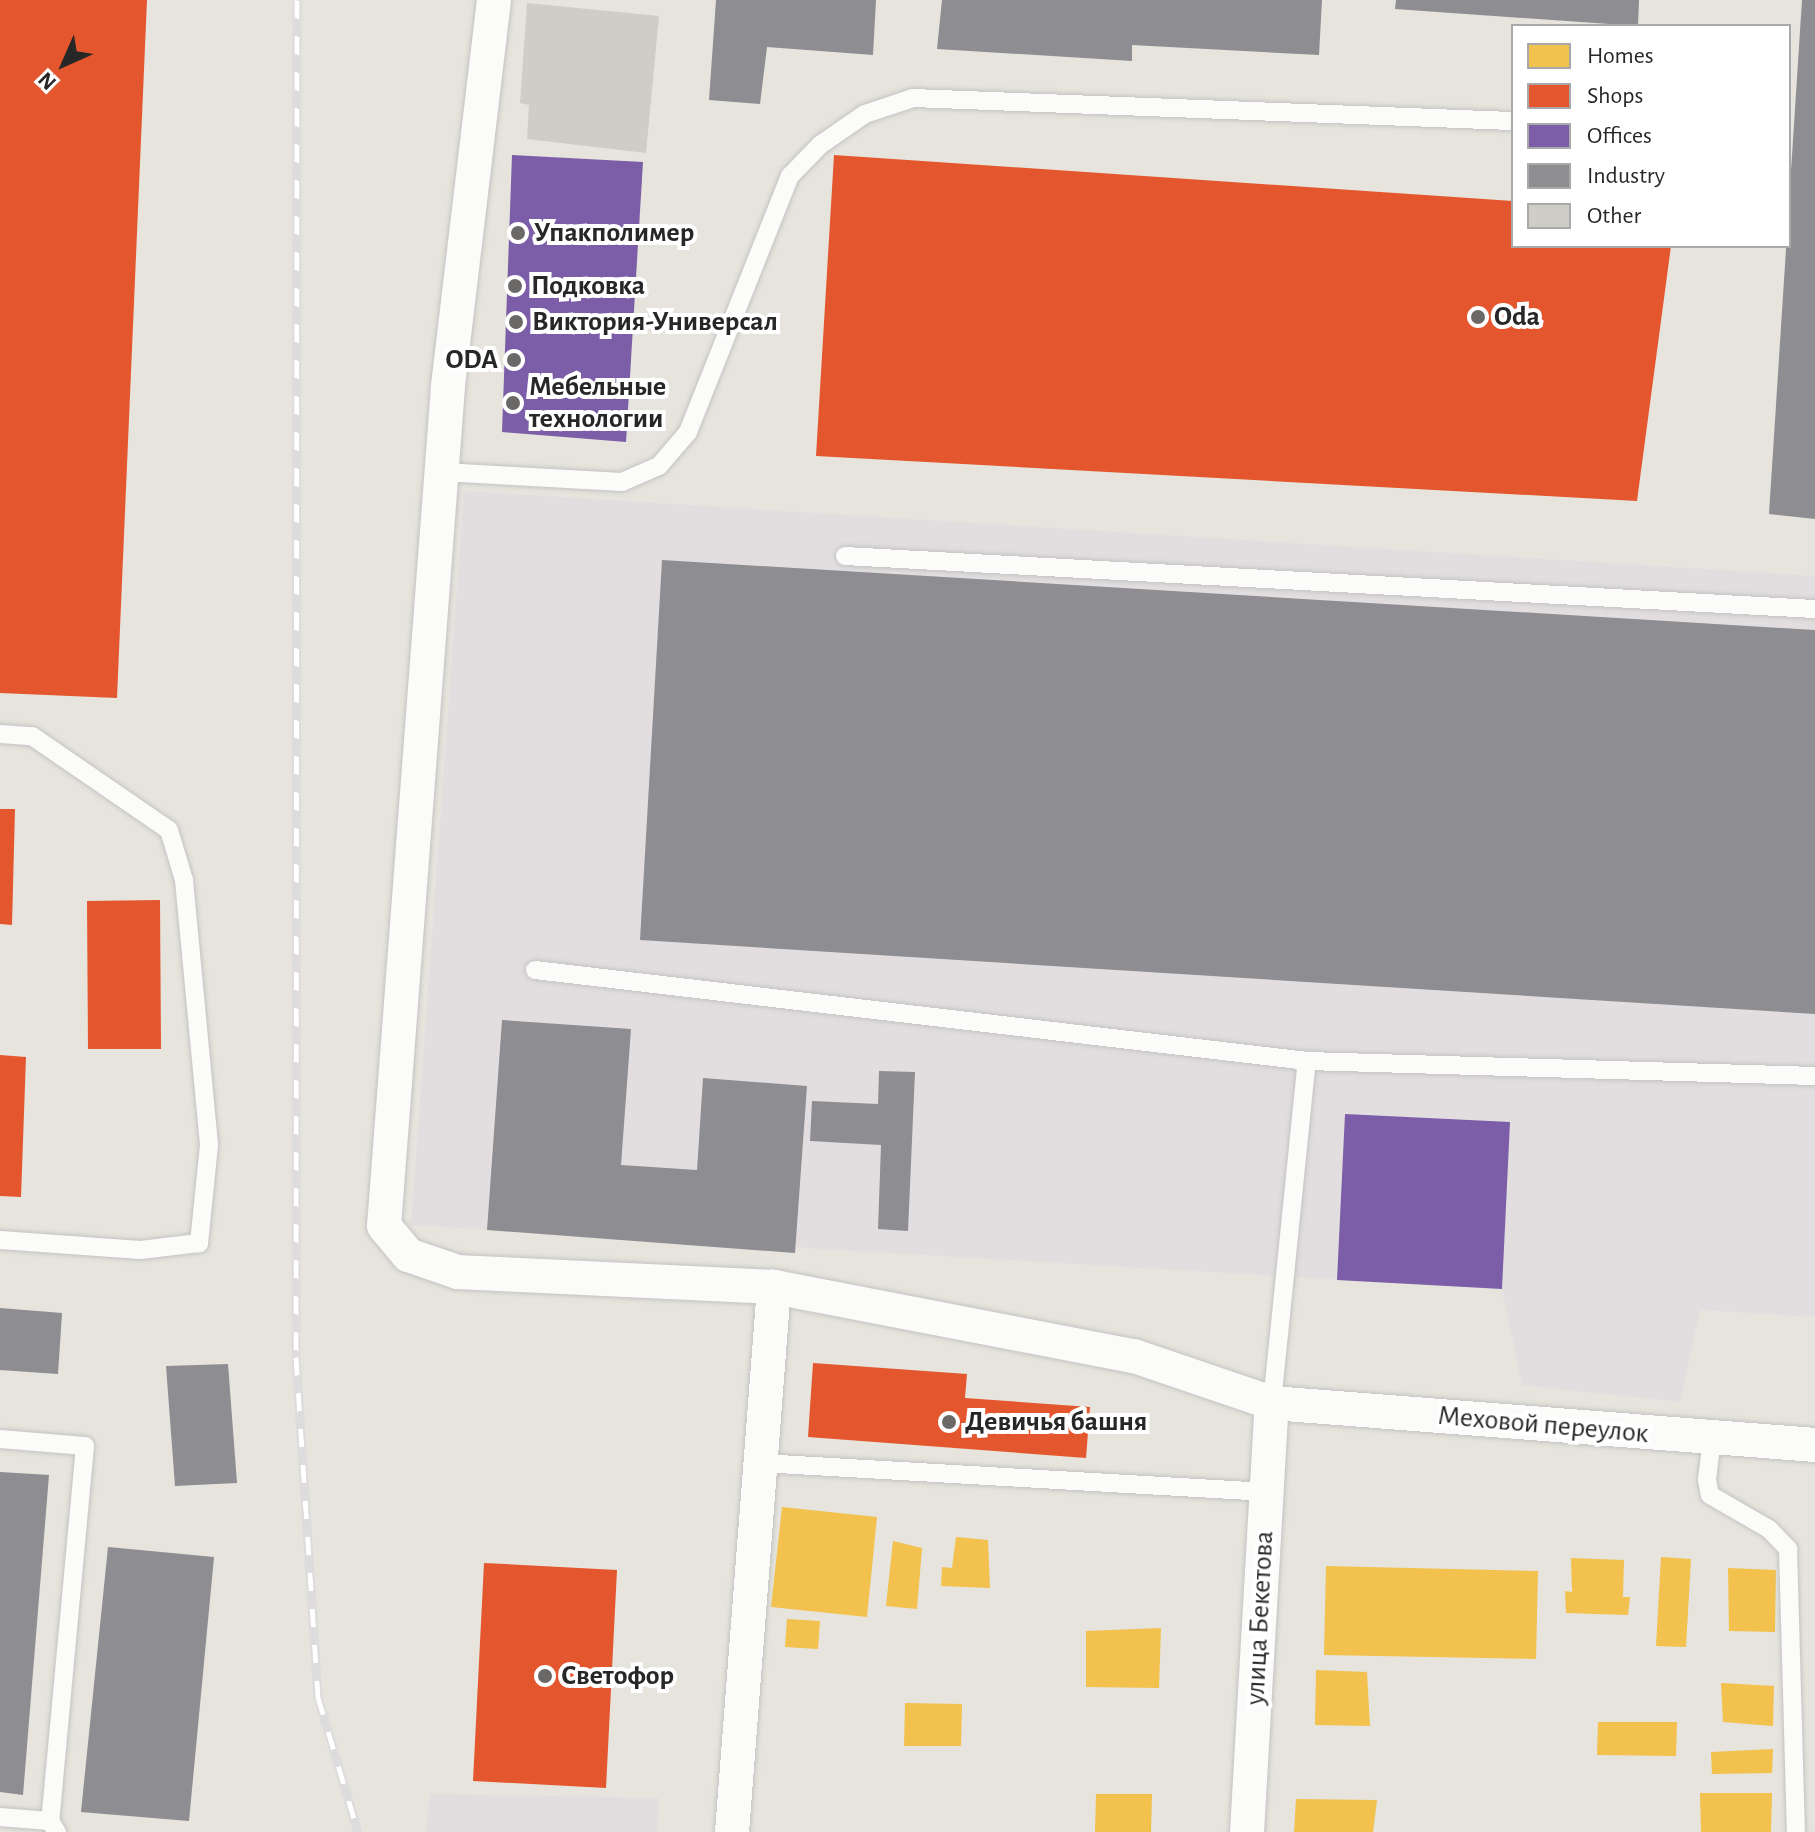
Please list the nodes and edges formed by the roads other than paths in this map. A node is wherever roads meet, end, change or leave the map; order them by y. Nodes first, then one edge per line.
1 (494, 0) edge
2 (1511, 121) edge
3 (442, 472) junction
4 (845, 556) dead end
5 (1815, 609) edge
6 (0, 734) edge
7 (535, 970) dead end
8 (1307, 1061) junction
9 (1815, 1076) edge
10 (0, 1240) edge
11 (774, 1287) junction
12 (1272, 1403) junction
13 (1712, 1438) junction
14 (0, 1439) edge
15 (1815, 1445) edge
16 (761, 1463) junction
17 (1267, 1492) junction
18 (0, 1817) edge
19 (54, 1827) edge
20 (732, 1832) edge
21 (1247, 1832) edge
22 (1796, 1832) edge

1 - 3 street, Меховой переулок
2 - 3 lane
3 - 11 street, Меховой переулок
4 - 5 lane
6 - 10 lane
7 - 8 lane
8 - 9 lane
8 - 12 lane
11 - 12 street, Меховой переулок
11 - 16 street
12 - 13 street, Меховой переулок
12 - 17 street, улица Бекетова
13 - 15 street, Меховой переулок
13 - 22 lane
14 - 19 lane
16 - 17 lane
16 - 20 street
17 - 21 street, улица Бекетова
18 - 19 lane

